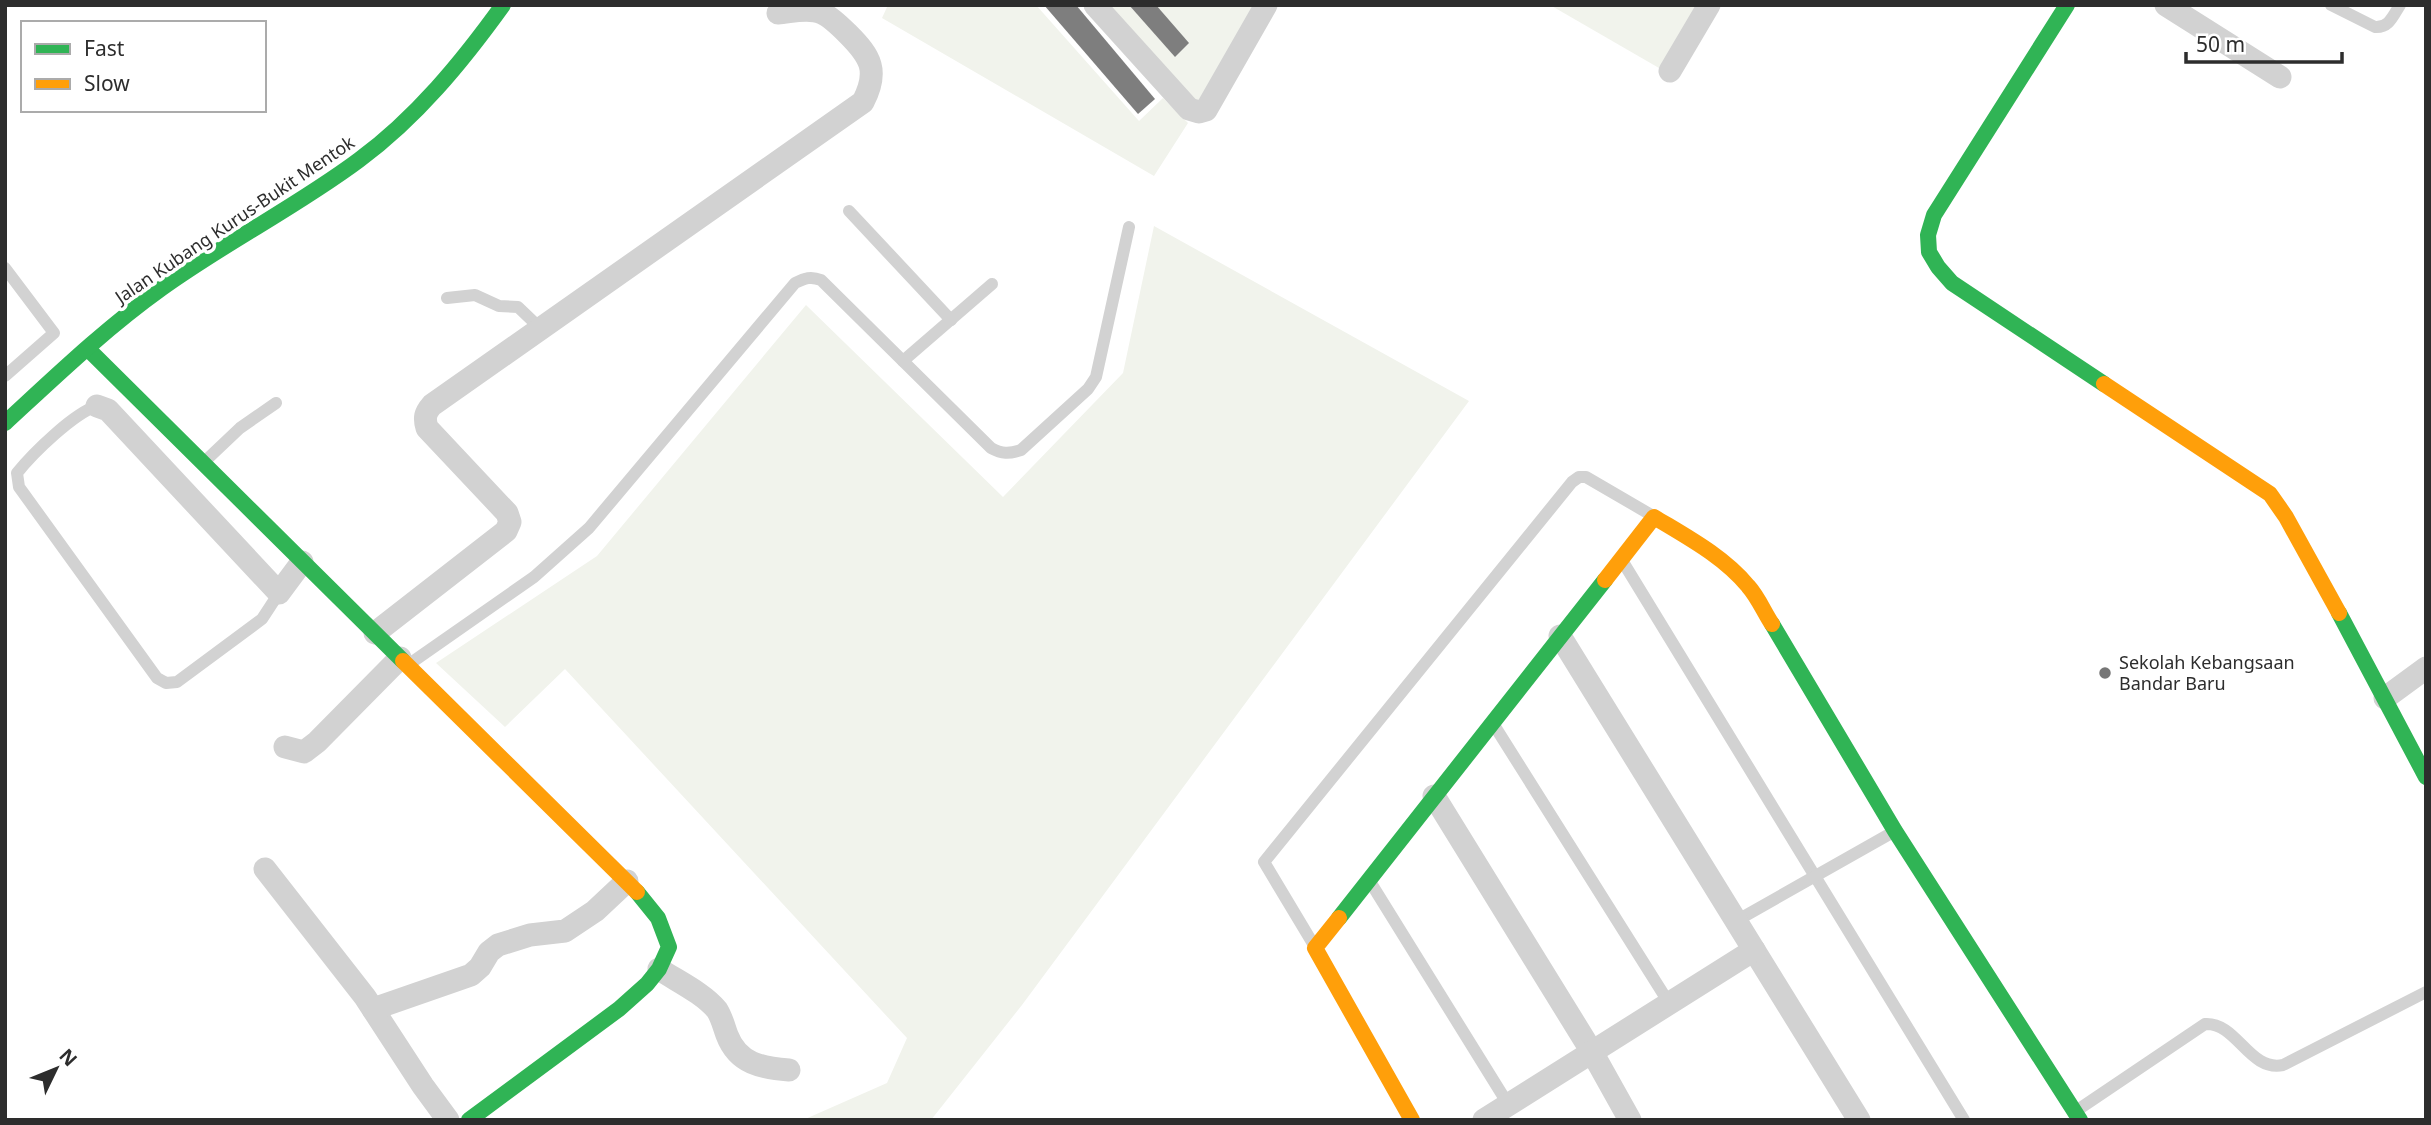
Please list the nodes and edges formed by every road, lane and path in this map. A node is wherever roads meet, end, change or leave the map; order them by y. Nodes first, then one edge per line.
1 (503, 5) edge
2 (1095, 5) edge
3 (1266, 5) edge
4 (1709, 5) edge
5 (2067, 5) edge
6 (2166, 5) edge
7 (2331, 5) edge
8 (2400, 5) edge
9 (778, 13) dead end
10 (1670, 71) dead end
11 (2280, 78) dead end
12 (849, 211) dead end
13 (1129, 227) dead end
14 (5, 268) edge
15 (992, 284) dead end
16 (447, 298) dead end
17 (951, 320) junction
18 (541, 329) junction
19 (88, 349) junction
20 (903, 361) junction
21 (5, 376) edge
22 (276, 403) dead end
23 (97, 405) joint
24 (5, 423) edge
25 (202, 464) junction
26 (1654, 517) junction
27 (1621, 559) junction
28 (302, 562) junction
29 (279, 593) junction
30 (375, 633) junction
31 (1560, 636) junction
32 (404, 661) junction
33 (2426, 668) edge
34 (2385, 698) junction
35 (1492, 722) junction
36 (285, 747) dead end
37 (2426, 778) edge
38 (1434, 796) junction
39 (1895, 831) junction
40 (265, 869) dead end
41 (1815, 876) junction
42 (1369, 880) junction
43 (627, 881) junction
44 (1736, 921) junction
45 (1315, 948) junction
46 (1754, 950) junction
47 (659, 970) junction
48 (2426, 992) edge
49 (1670, 1003) junction
50 (373, 1009) junction
51 (1592, 1052) junction
52 (789, 1070) dead end
53 (1508, 1104) junction
54 (2077, 1116) edge
55 (1849, 1117) edge
56 (448, 1120) edge
57 (469, 1120) edge
58 (1412, 1120) edge
59 (1484, 1120) edge
60 (1630, 1120) edge
61 (1965, 1120) edge

1 - 19 street, Jalan Kubang Kurus-Bukit Mentok
2 - 3 street
4 - 10 street
5 - 34 street
6 - 11 street
7 - 8 lane
9 - 18 street
12 - 17 lane
13 - 20 lane
14 - 21 lane
15 - 17 lane
16 - 18 lane
17 - 20 lane
18 - 30 street
19 - 24 street, Jalan Kubang Kurus-Bukit Mentok
19 - 25 street
20 - 32 lane
22 - 25 lane
23 - 29 street
23 - 29 lane
25 - 28 street
26 - 27 street
26 - 39 street
26 - 45 lane
27 - 31 street
27 - 41 lane
28 - 29 street
28 - 30 street
30 - 32 street
31 - 35 street
31 - 44 street
32 - 36 street
32 - 43 street
33 - 34 street
34 - 37 street
35 - 38 street
35 - 49 lane
38 - 42 street
38 - 51 street
39 - 41 lane
39 - 54 street
40 - 50 street
41 - 44 lane
41 - 61 lane
42 - 45 street
42 - 53 lane
43 - 47 street
43 - 50 street
44 - 46 street
45 - 58 street
46 - 49 street
46 - 55 street
47 - 52 street
47 - 57 street
48 - 54 lane
49 - 51 street
50 - 56 street
51 - 53 street
51 - 60 street
53 - 59 street

